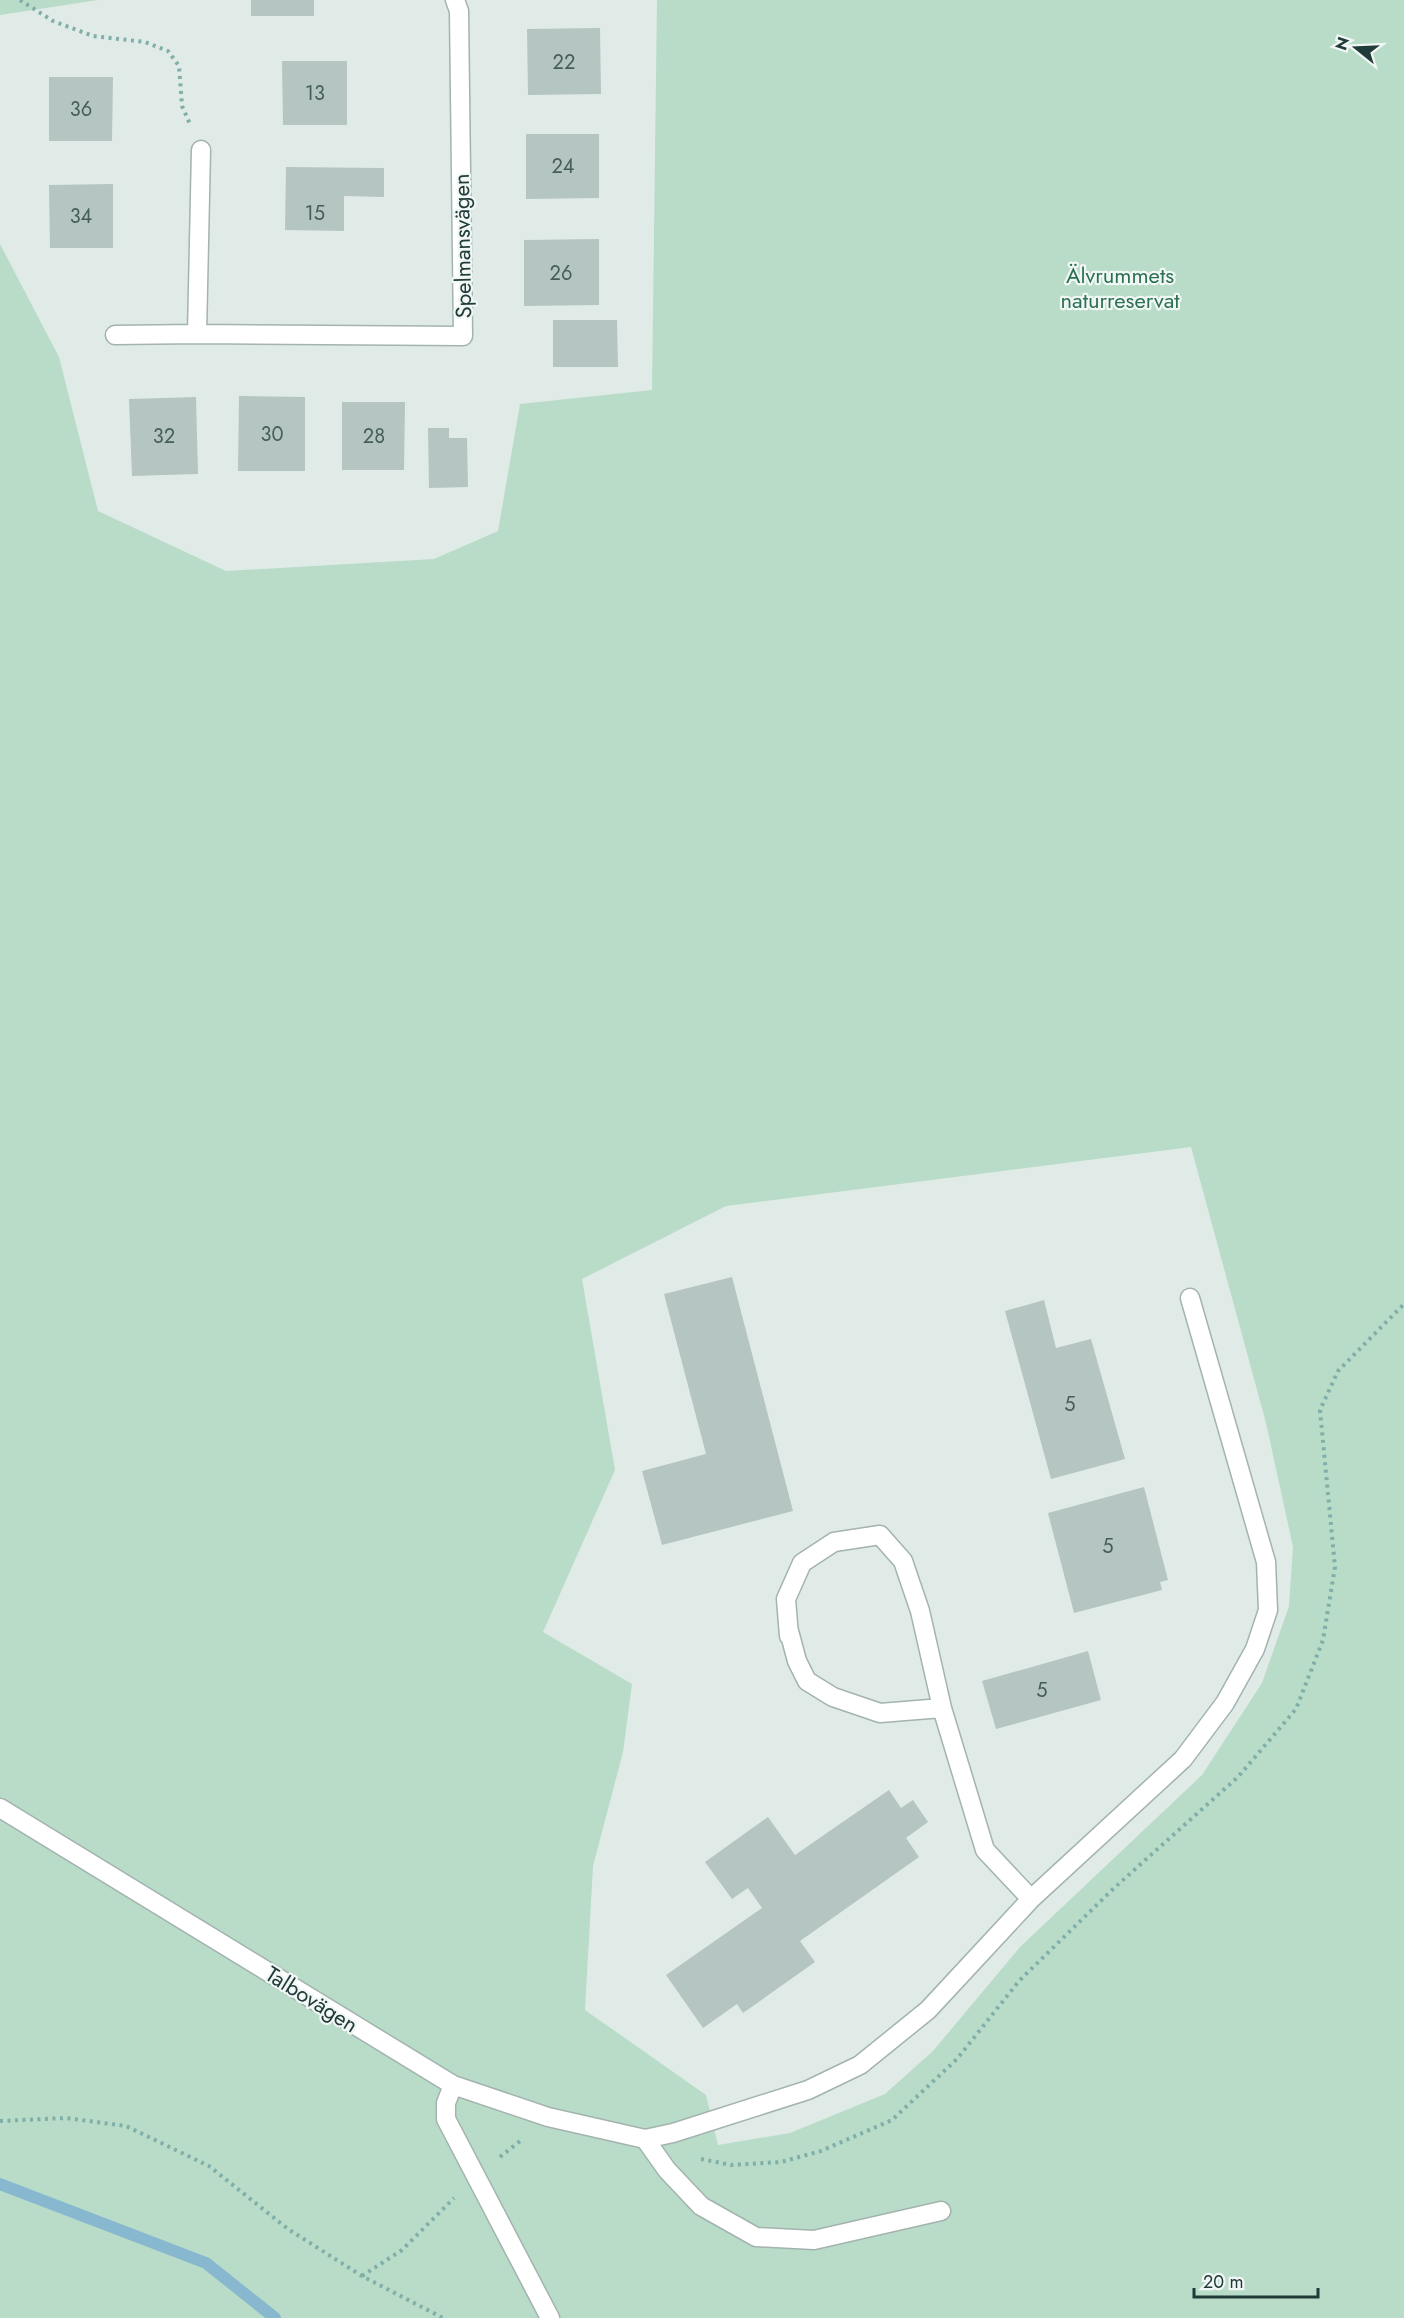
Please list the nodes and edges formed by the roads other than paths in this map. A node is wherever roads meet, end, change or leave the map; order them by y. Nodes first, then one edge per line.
1 (455, 0) edge
2 (201, 150) road end
3 (197, 334) junction
4 (115, 335) dead end
5 (1190, 1298) dead end
6 (942, 1708) junction
7 (0, 1808) edge
8 (1031, 1899) junction
9 (453, 2085) junction
10 (645, 2139) junction
11 (941, 2211) dead end
12 (550, 2318) edge

1 - 3 street, Spelmansvägen
2 - 3 street
3 - 4 street, Spelmansvägen
5 - 8 street
6 - 6 street
6 - 8 street
7 - 9 street, Talbovägen
8 - 10 street
9 - 10 street, Talbovägen
9 - 12 street
10 - 11 street

